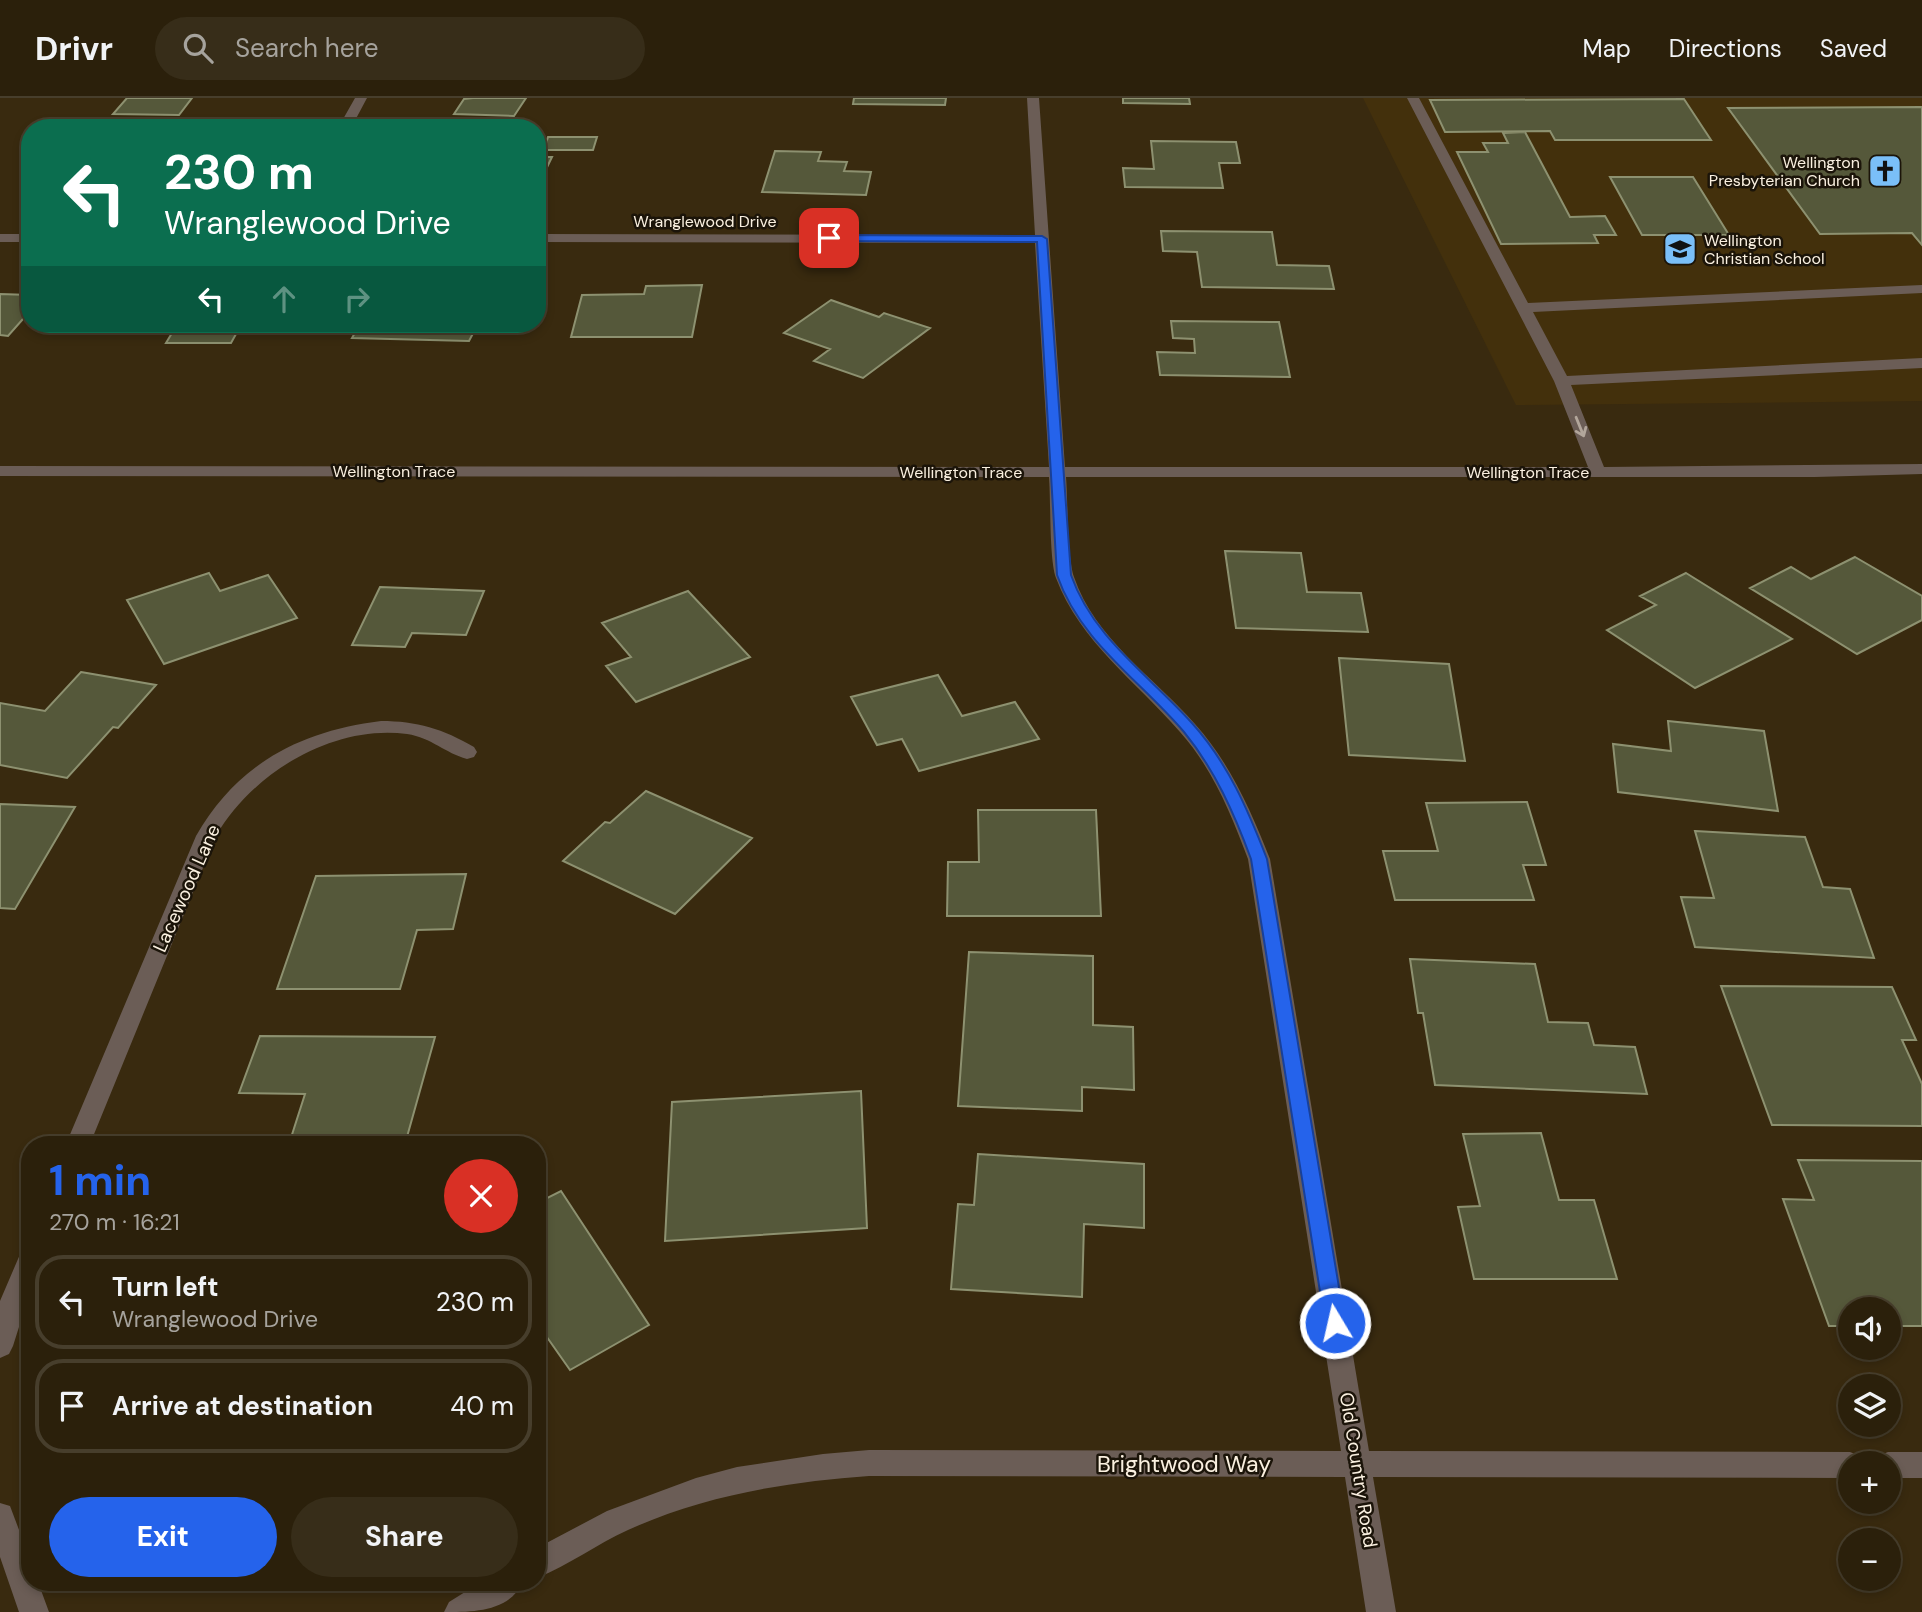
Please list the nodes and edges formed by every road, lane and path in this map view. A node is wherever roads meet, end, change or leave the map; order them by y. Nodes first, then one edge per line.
1 (361, 98) edge
2 (1033, 98) edge
3 (1413, 98) edge
4 (349, 119) edge
5 (0, 238) edge
6 (21, 238) edge
7 (546, 238) edge
8 (1042, 239) junction
9 (1922, 289) edge
10 (1524, 308) junction
11 (1922, 363) edge
12 (1562, 381) junction
13 (1922, 468) edge
14 (0, 471) edge
15 (1056, 472) junction
16 (1598, 472) junction
17 (467, 752) dead end
18 (81, 1136) edge
19 (21, 1282) edge
20 (0, 1346) edge
21 (1358, 1464) junction
22 (1838, 1465) edge
23 (1901, 1465) edge
24 (1922, 1465) edge
25 (0, 1516) edge
26 (546, 1559) edge
27 (21, 1575) edge
28 (27, 1591) edge
29 (493, 1591) edge
30 (34, 1612) edge
31 (458, 1612) edge
32 (1381, 1612) edge

1 - 4 street
2 - 8 street, Old Country Road
3 - 10 street
5 - 6 street
7 - 8 street, Wranglewood Drive
8 - 15 street, Old Country Road
9 - 10 street
10 - 12 street
11 - 12 street
12 -> 16 street
13 - 16 street, Wellington Trace
14 - 15 street, Wellington Trace
15 - 16 street, Wellington Trace
15 - 21 street, Old Country Road
17 - 18 street, Lacewood Lane
19 - 20 street
21 - 22 street, Brightwood Way
21 - 26 street, Brightwood Way
21 - 32 street, Old Country Road
23 - 24 street
25 - 27 street
28 - 30 street
29 - 31 street

